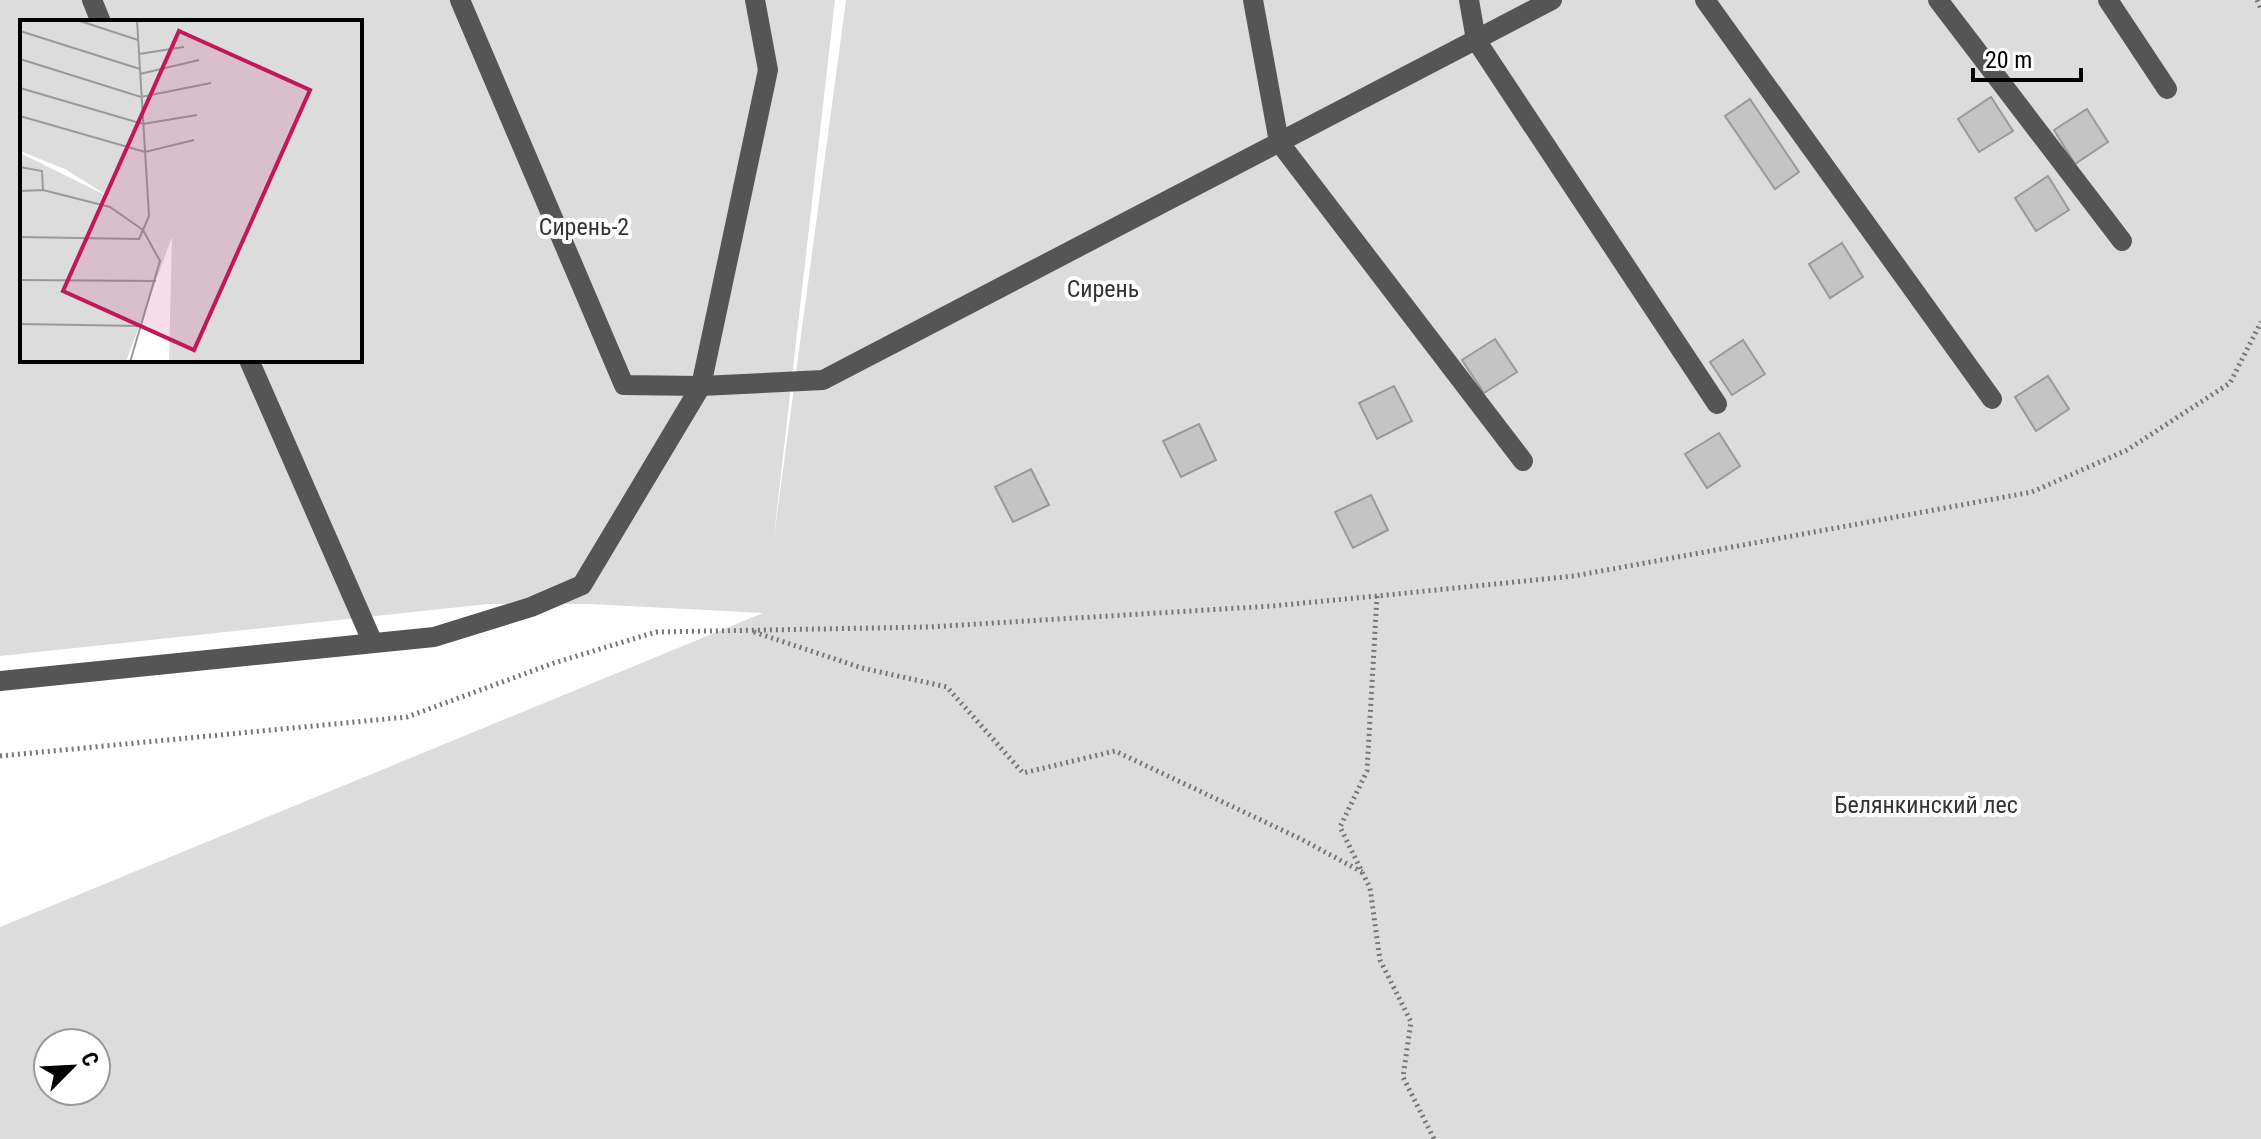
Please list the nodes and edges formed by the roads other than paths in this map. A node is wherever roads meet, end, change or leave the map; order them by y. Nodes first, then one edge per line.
1 (92, 0) edge
2 (460, 0) edge
3 (755, 0) edge
4 (1253, 0) edge
5 (1469, 0) edge
6 (1552, 0) edge
7 (1705, 0) edge
8 (1938, 0) edge
9 (2108, 0) edge
10 (100, 20) edge
11 (1476, 40) junction
12 (2167, 89) dead end
13 (1279, 142) junction
14 (2122, 241) dead end
15 (250, 362) edge
16 (701, 386) junction
17 (1992, 399) dead end
18 (1717, 404) dead end
19 (1523, 461) dead end
20 (373, 643) junction
21 (2, 677) edge

1 - 10 lane
2 - 16 lane
3 - 16 lane
4 - 13 lane
5 - 11 lane
6 - 11 lane
7 - 17 lane
8 - 14 lane
9 - 12 lane
11 - 13 lane
11 - 18 lane
13 - 16 lane
13 - 19 lane
15 - 20 lane
16 - 20 lane
20 - 21 lane

